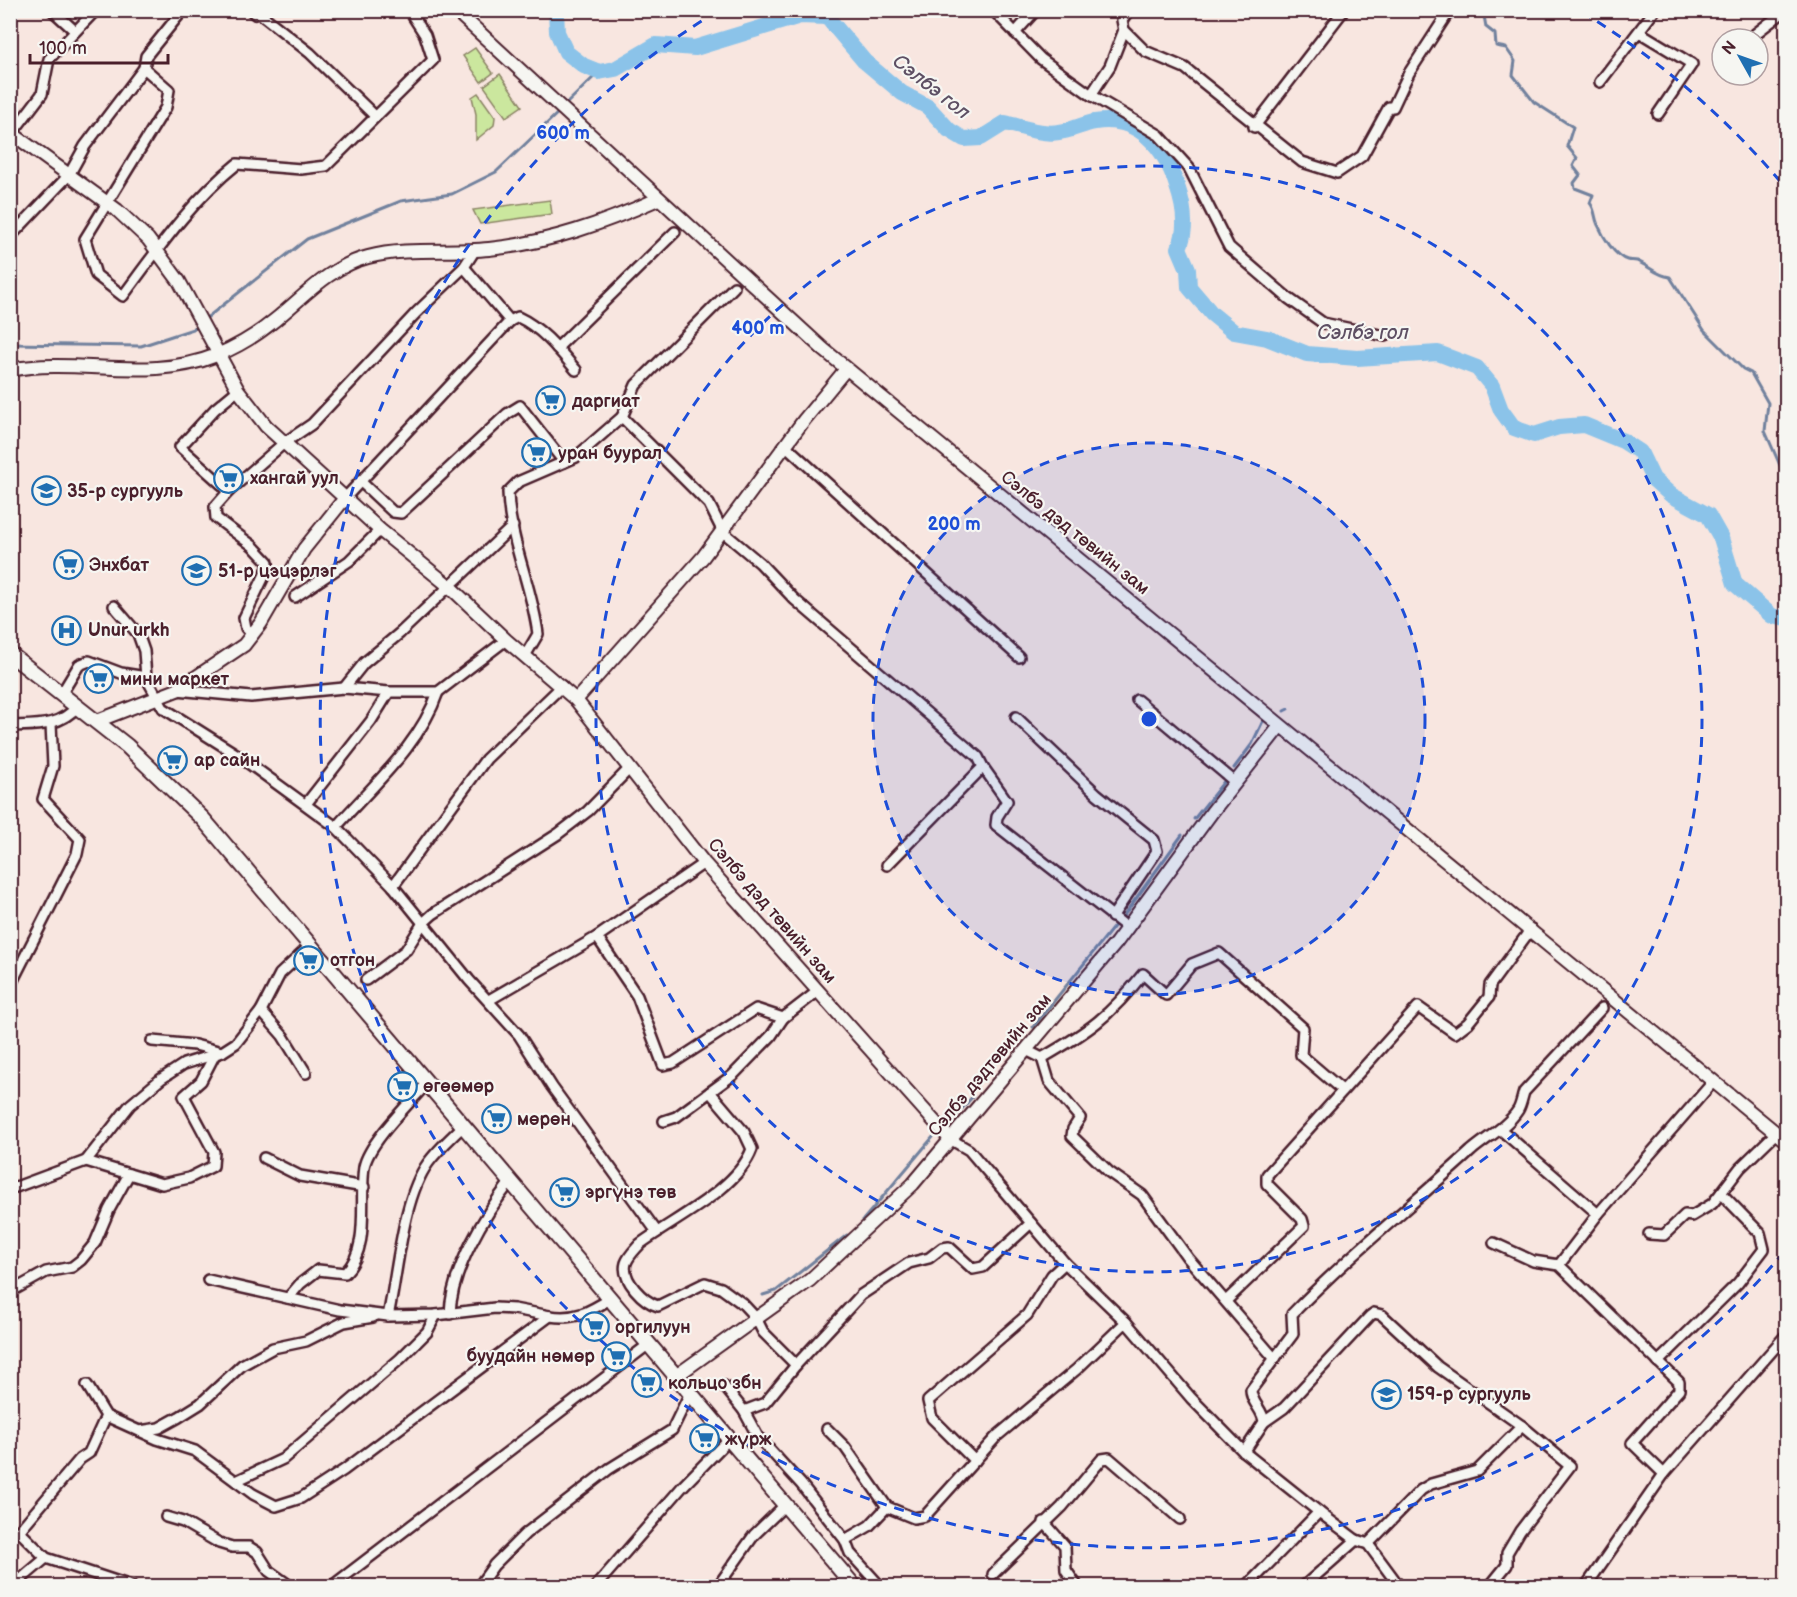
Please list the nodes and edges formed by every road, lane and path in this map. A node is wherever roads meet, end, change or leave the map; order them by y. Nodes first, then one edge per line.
1 (52, 10) edge
2 (96, 10) edge
3 (183, 10) edge
4 (409, 10) edge
5 (454, 10) edge
6 (993, 10) edge
7 (1036, 10) edge
8 (1128, 10) edge
9 (1344, 10) edge
10 (1450, 10) edge
11 (1655, 10) edge
12 (1786, 10) edge
13 (256, 11) edge
14 (1764, 27) edge
15 (1124, 30) junction
16 (75, 31) junction
17 (1639, 32) junction
18 (1015, 33) junction
19 (144, 68) junction
20 (1600, 82) dead end
21 (1091, 95) junction
22 (1658, 114) dead end
23 (375, 116) junction
24 (1254, 127) junction
25 (11, 134) edge
26 (69, 175) junction
27 (658, 199) junction
28 (106, 201) junction
29 (675, 232) dead end
30 (10, 237) edge
31 (158, 250) junction
32 (476, 250) junction
33 (464, 267) junction
34 (734, 287) dead end
35 (510, 321) junction
36 (1385, 336) dead end
37 (557, 348) junction
38 (215, 349) junction
39 (846, 369) junction
40 (10, 370) edge
41 (576, 370) dead end
42 (238, 390) junction
43 (622, 417) junction
44 (284, 442) junction
45 (785, 445) junction
46 (564, 462) junction
47 (360, 481) junction
48 (229, 491) junction
49 (345, 498) junction
50 (513, 526) junction
51 (380, 530) junction
52 (723, 532) junction
53 (449, 586) junction
54 (295, 597) dead end
55 (114, 606) dead end
56 (253, 635) junction
57 (506, 640) junction
58 (10, 654) edge
59 (525, 656) junction
60 (1019, 657) dead end
61 (146, 677) junction
62 (562, 686) junction
63 (344, 688) junction
64 (177, 690) junction
65 (389, 692) junction
66 (438, 692) junction
67 (62, 693) junction
68 (157, 699) junction
69 (576, 700) junction
70 (1137, 700) dead end
71 (78, 705) junction
72 (1016, 717) dead end
73 (97, 721) junction
74 (51, 724) junction
75 (10, 726) edge
76 (1280, 726) junction
77 (983, 767) junction
78 (629, 769) junction
79 (1235, 782) junction
80 (306, 804) junction
81 (336, 827) junction
82 (704, 863) junction
83 (887, 865) dead end
84 (393, 886) junction
85 (1112, 917) junction
86 (423, 923) junction
87 (1128, 928) junction
88 (1531, 930) junction
89 (597, 937) junction
90 (311, 945) junction
91 (366, 980) dead end
92 (10, 986) edge
93 (818, 991) junction
94 (489, 1000) junction
95 (1602, 1008) dead end
96 (261, 1011) junction
97 (783, 1018) junction
98 (152, 1041) dead end
99 (1026, 1050) junction
100 (219, 1053) junction
101 (1042, 1058) junction
102 (306, 1073) dead end
103 (1713, 1082) junction
104 (427, 1083) junction
105 (1342, 1090) junction
106 (710, 1092) junction
107 (664, 1122) dead end
108 (464, 1125) junction
109 (1500, 1129) junction
110 (1776, 1133) junction
111 (950, 1139) junction
112 (1786, 1141) edge
113 (264, 1158) dead end
114 (86, 1161) junction
115 (129, 1174) junction
116 (511, 1181) junction
117 (10, 1186) edge
118 (364, 1187) junction
119 (1721, 1193) junction
120 (1598, 1214) junction
121 (1031, 1223) junction
122 (657, 1232) junction
123 (1648, 1234) dead end
124 (1494, 1242) dead end
125 (1065, 1263) junction
126 (1559, 1265) junction
127 (208, 1280) dead end
128 (10, 1292) edge
129 (288, 1298) junction
130 (610, 1299) junction
131 (1226, 1301) junction
132 (450, 1314) junction
133 (385, 1316) junction
134 (435, 1316) junction
135 (550, 1317) junction
136 (756, 1318) junction
137 (1126, 1322) junction
138 (1786, 1335) edge
139 (649, 1344) junction
140 (1275, 1359) junction
141 (1658, 1362) junction
142 (796, 1365) junction
143 (676, 1376) junction
144 (87, 1385) dead end
145 (724, 1386) dead end
146 (690, 1393) junction
147 (744, 1411) junction
148 (106, 1416) junction
149 (1264, 1422) junction
150 (1522, 1426) junction
151 (827, 1429) dead end
152 (139, 1431) junction
153 (729, 1439) junction
154 (1244, 1452) junction
155 (975, 1461) junction
156 (1664, 1474) junction
157 (236, 1481) junction
158 (785, 1505) junction
159 (887, 1507) junction
160 (1319, 1512) junction
161 (166, 1517) dead end
162 (1180, 1519) dead end
163 (1044, 1522) junction
164 (15, 1533) edge
165 (845, 1540) junction
166 (1356, 1540) junction
167 (1368, 1544) junction
168 (46, 1558) junction
169 (993, 1574) dead end
170 (846, 1584) edge
171 (13, 1587) edge
172 (131, 1587) edge
173 (290, 1587) edge
174 (332, 1587) edge
175 (479, 1587) edge
176 (596, 1587) edge
177 (718, 1587) edge
178 (880, 1587) edge
179 (1077, 1587) edge
180 (1247, 1587) edge
181 (1304, 1587) edge
182 (1399, 1587) edge
183 (1490, 1587) edge
184 (1586, 1587) edge

1 - 16 street
2 - 16 street
3 - 19 street
4 - 23 street
5 - 27 street, Сэлбэ дэд төвийн зам
6 - 18 street
7 - 18 street
8 - 15 street
9 - 24 street
10 - 24 street
11 - 17 street
12 - 14 street
13 - 23 street
15 - 21 street
15 - 24 street
16 - 25 street
17 - 20 street
17 - 22 street
18 - 21 street
19 - 26 street
19 - 28 street
21 - 36 street
23 - 31 street
25 - 26 street
26 - 28 street
26 - 30 street
27 - 32 street
27 - 39 street, Сэлбэ дэд төвийн зам
28 - 31 street
28 - 31 street
29 - 37 street
31 - 38 street
32 - 33 street
32 - 38 street
33 - 35 street
33 - 44 street
34 - 43 street
35 - 37 street
35 - 47 street
37 - 41 street
38 - 40 street
38 - 42 street, Сэлбэ дэд төвийн зам
39 - 45 street
39 - 76 street, Сэлбэ дэд төвийн зам
42 - 44 street, Сэлбэ дэд төвийн зам
42 - 48 street
43 - 46 street
43 - 52 street
44 - 48 street
44 - 49 street, Сэлбэ дэд төвийн зам
45 - 52 street
45 - 60 street
46 - 47 street
46 - 50 street
47 - 49 street
48 - 56 street
49 - 51 street, Сэлбэ дэд төвийн зам
49 - 56 street
50 - 53 street
50 - 59 street
51 - 53 street, Сэлбэ дэд төвийн зам
51 - 54 street
52 - 69 street
52 - 77 street
53 - 57 street, Сэлбэ дэд төвийн зам
53 - 63 street
55 - 61 street
56 - 64 street
57 - 59 street, Сэлбэ дэд төвийн зам
57 - 66 street
58 - 67 main road
59 - 62 street, Сэлбэ дэд төвийн зам
61 - 67 street
61 - 68 street
62 - 69 street, Сэлбэ дэд төвийн зам
62 - 84 street
63 - 64 street
63 - 65 street
64 - 68 street
65 - 66 street
65 - 80 street
66 - 81 street
67 - 71 main road
68 - 73 street
68 - 80 street
69 - 78 street, Сэлбэ дэд төвийн зам
70 - 79 street
71 - 73 main road
71 - 74 street
72 - 85 street
73 - 90 main road
74 - 75 street
74 - 92 street
76 - 79 street, Сэлбэ дэдтөвийн зам
76 - 88 street, Сэлбэ дэд төвийн зам
77 - 83 street
77 - 85 street
78 - 82 street, Сэлбэ дэд төвийн зам
78 - 86 street
79 - 87 street, Сэлбэ дэдтөвийн зам
80 - 81 street
81 - 84 street
82 - 89 street
82 - 93 street, Сэлбэ дэд төвийн зам
84 - 86 street
85 - 87 street
86 - 91 street
86 - 94 street
87 - 99 street, Сэлбэ дэдтөвийн зам
88 - 103 street, Сэлбэ дэд төвийн зам
88 - 105 street
89 - 94 street
89 - 97 street
90 - 96 street
90 - 104 main road
93 - 97 street
93 - 111 street, Сэлбэ дэд төвийн зам
94 - 122 street
95 - 109 street
96 - 100 street
96 - 102 street
97 - 106 street
98 - 100 street
99 - 101 street
99 - 111 street, Сэлбэ дэдтөвийн зам
100 - 114 street
100 - 115 street
101 - 105 street
101 - 131 street
103 - 110 street, Сэлбэ дэд төвийн зам
103 - 120 street
104 - 108 main road
104 - 118 street
105 - 131 street
106 - 107 street
106 - 122 street
108 - 116 main road
108 - 133 street
109 - 120 street
109 - 140 street
110 - 112 street, Сэлбэ дэд төвийн зам
110 - 119 street
111 - 121 street
111 - 136 street, Сэлбэ дэдтөвийн зам
113 - 118 street
114 - 115 street
114 - 117 street
115 - 128 street
116 - 130 main road
116 - 132 street
118 - 129 street
119 - 123 street
119 - 141 street
120 - 126 street
121 - 125 street
121 - 142 street
122 - 136 street
124 - 126 street
125 - 137 street
125 - 155 street
126 - 141 street
127 - 129 street
129 - 133 street
130 - 135 street
130 - 139 main road
131 - 140 street
132 - 134 street
132 - 135 street
133 - 134 street
133 - 152 street
134 - 157 street
135 - 157 street
136 - 142 street
136 - 143 street, Сэлбэ дэдтөвийн зам
137 - 154 street
137 - 155 street
138 - 156 street
139 - 143 main road
139 - 174 street
140 - 149 street
141 - 156 street
142 - 147 street
143 - 146 main road
144 - 148 street
145 - 147 street
146 - 153 main road
146 - 175 street
147 - 165 street
148 - 152 street
148 - 164 street
149 - 150 street
149 - 154 street
150 - 167 street
150 - 183 street
151 - 159 street
152 - 157 street
153 - 158 main road
153 - 176 street
154 - 160 street
155 - 159 street
156 - 184 street
158 - 170 main road
158 - 177 street
159 - 165 street
160 - 166 street
160 - 180 street
161 - 173 street
162 - 163 street
163 - 169 street
163 - 179 street
164 - 168 street
165 - 178 street
166 - 167 street
166 - 181 street
167 - 182 street
168 - 171 street
168 - 172 street

